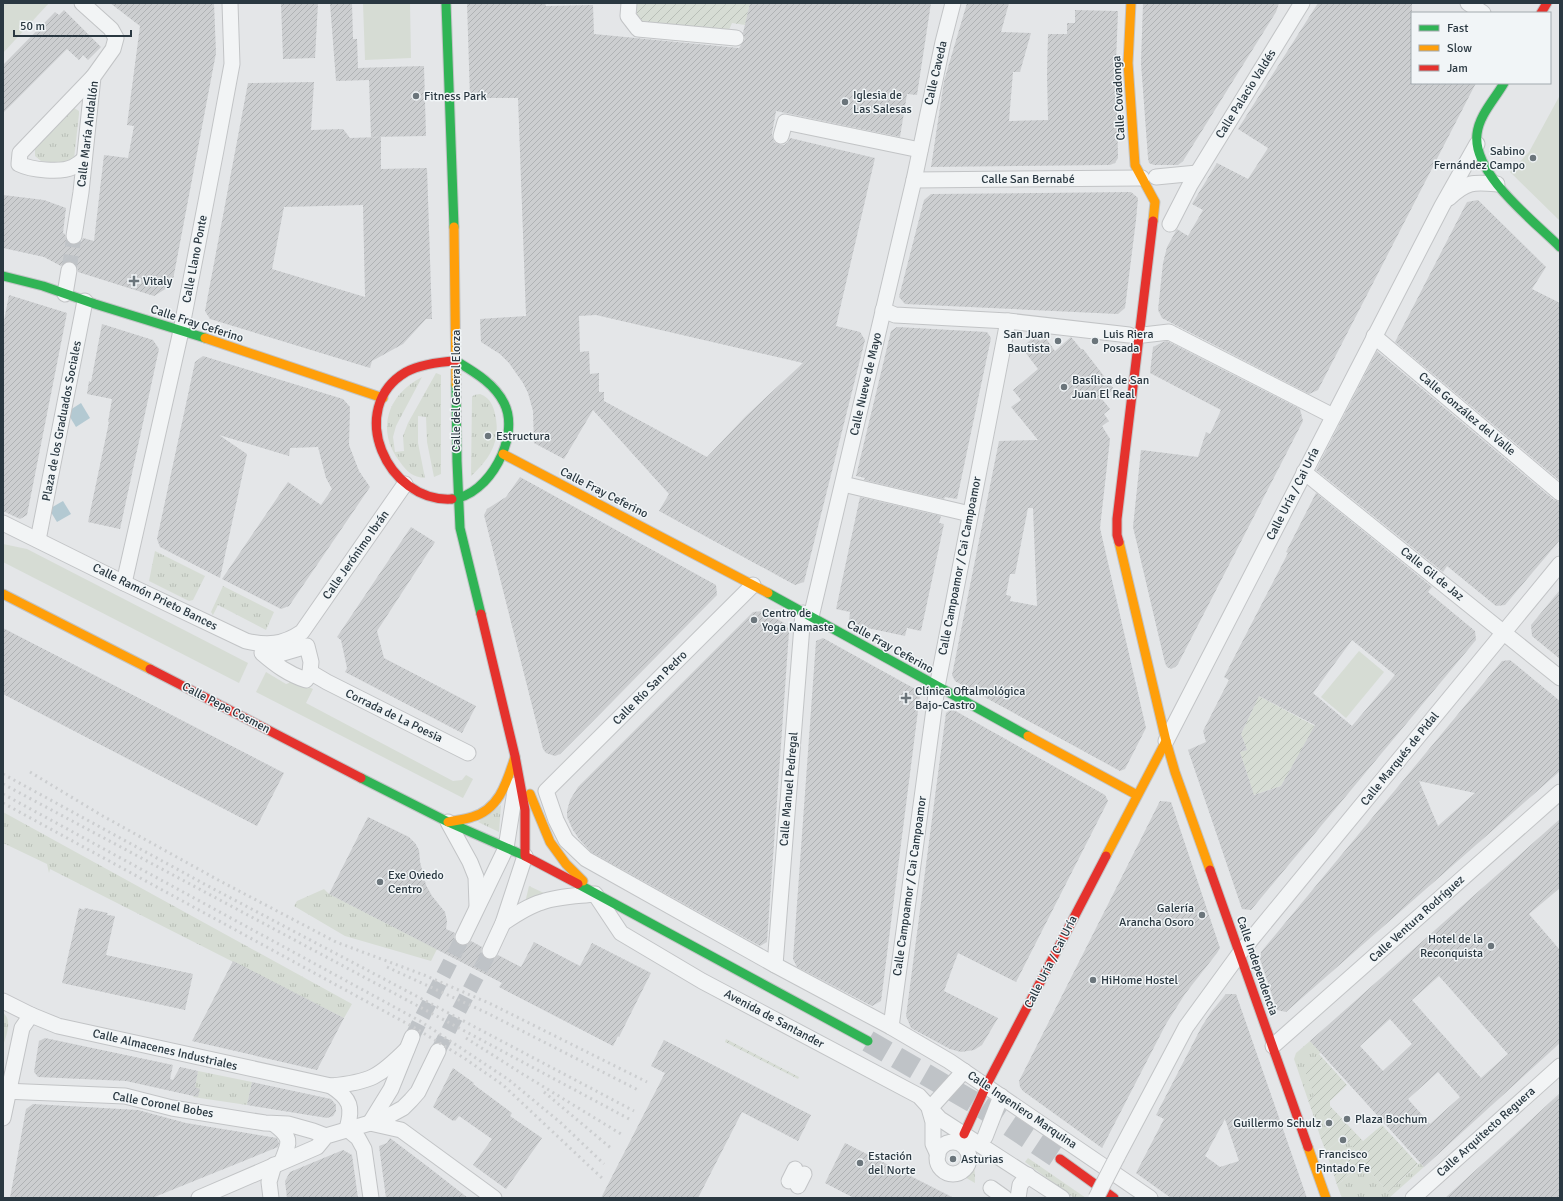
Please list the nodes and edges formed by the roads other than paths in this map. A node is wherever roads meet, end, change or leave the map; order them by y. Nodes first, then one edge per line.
1 (82, 3) edge
2 (230, 3) edge
3 (446, 3) edge
4 (629, 3) edge
5 (953, 3) edge
6 (1131, 3) edge
7 (1302, 3) edge
8 (1468, 3) edge
9 (1546, 3) edge
10 (1481, 12) edge
11 (1542, 12) edge
12 (736, 38) dead end
13 (93, 77) junction
14 (1503, 84) edge
15 (70, 100) junction
16 (88, 121) junction
17 (783, 129) dead end
18 (1477, 144) junction
19 (920, 147) junction
20 (84, 159) junction
21 (54, 170) junction
22 (1194, 179) junction
23 (914, 180) junction
24 (1149, 181) junction
25 (1497, 184) junction
26 (82, 192) junction
27 (1442, 206) junction
28 (1153, 220) joint
29 (1170, 224) dead end
30 (74, 236) tunnel mouth
31 (1560, 247) edge
32 (69, 270) tunnel mouth
33 (3, 276) edge
34 (65, 294) junction
35 (85, 301) junction
36 (883, 310) junction
37 (1008, 321) junction
38 (181, 331) junction
39 (1374, 336) junction
40 (456, 361) junction
41 (383, 398) junction
42 (1333, 416) junction
43 (503, 454) junction
44 (1304, 472) junction
45 (405, 484) junction
46 (842, 484) junction
47 (1560, 493) edge
48 (458, 499) junction
49 (970, 514) junction
50 (3, 523) edge
51 (38, 540) junction
52 (1560, 564) edge
53 (124, 583) junction
54 (753, 585) junction
55 (3, 594) edge
56 (807, 615) junction
57 (307, 625) joint
58 (1504, 632) junction
59 (315, 675) dead end
60 (1560, 678) edge
61 (937, 687) junction
62 (1166, 741) junction
63 (513, 746) junction
64 (468, 753) dead end
65 (515, 756) junction
66 (518, 772) junction
67 (1175, 772) junction
68 (1144, 782) junction
69 (1560, 792) edge
70 (1137, 795) junction
71 (448, 822) junction
72 (506, 848) junction
73 (525, 856) junction
74 (595, 894) junction
75 (478, 908) junction
76 (503, 923) junction
77 (463, 937) tunnel mouth
78 (490, 951) tunnel mouth
79 (1240, 953) junction
80 (775, 965) junction
81 (3, 1001) edge
82 (31, 1015) junction
83 (891, 1027) junction
84 (868, 1041) tunnel mouth
85 (1273, 1046) junction
86 (438, 1051) tunnel mouth
87 (1560, 1066) edge
88 (964, 1071) junction
89 (332, 1086) junction
90 (986, 1086) junction
91 (6, 1091) edge
92 (1001, 1096) junction
93 (932, 1106) junction
94 (3, 1118) edge
95 (370, 1122) junction
96 (274, 1124) junction
97 (347, 1129) junction
98 (326, 1136) junction
99 (985, 1137) dead end
100 (962, 1139) junction
101 (938, 1156) junction
102 (1060, 1159) tunnel mouth
103 (278, 1163) junction
104 (1028, 1175) junction
105 (991, 1188) dead end
106 (200, 1198) edge
107 (271, 1198) edge
108 (371, 1198) edge
109 (494, 1198) edge
110 (1005, 1198) edge
111 (1018, 1198) edge
112 (1062, 1198) edge
113 (1096, 1198) edge
114 (1114, 1198) edge
115 (1150, 1198) edge
116 (1326, 1198) edge
117 (1413, 1198) edge

1 - 13 street, Calle María Andallón
2 - 38 street, Calle Llano Ponte
3 - 40 main road, Calle del General Elorza
4 - 12 street
5 - 19 street, Calle Caveda
6 - 24 main road, Calle Covadonga
7 - 22 street, Calle Palacio Valdés
8 - 10 street
9 - 11 main road
13 - 15 street
13 - 16 street, Calle María Andallón
14 - 18 main road, Calle Uría / Cai Uría
15 - 16 street
15 - 21 street
16 - 20 street, Calle María Andallón
17 - 19 street
18 - 25 main road
18 - 27 street, Calle Uría / Cai Uría
19 - 23 street, Calle Nueve de Mayo
20 - 21 street
20 - 26 street, Calle María Andallón
21 - 26 street
22 - 24 street, Calle San Bernabé
22 - 29 street, Calle Palacio Valdés
23 - 24 street, Calle San Bernabé
23 - 36 street, Calle Nueve de Mayo
24 - 28 main road, Calle Covadonga
25 - 27 street, Calle Uría / Cai Uría
25 - 31 main road
26 - 30 street, Calle María Andallón
27 - 39 street, Calle Uría / Cai Uría
28 - 62 main road, Calle Independencia
32 - 34 street
33 - 34 main road, Calle Fray Ceferino
34 - 35 main road, Calle Fray Ceferino
35 - 38 main road, Calle Fray Ceferino
35 - 51 street, Plaza de los Graduados Sociales
36 - 37 street
36 - 46 street, Calle Nueve de Mayo
37 - 42 street
37 - 49 street, Calle Campoamor / Cai Campoamor
38 - 41 main road, Calle Fray Ceferino
38 - 53 street, Calle Llano Ponte
39 - 42 street, Calle Uría / Cai Uría
39 - 47 street, Calle González del Valle
40 - 41 main road
40 - 43 main road
40 - 48 main road, Calle del General Elorza
41 - 45 main road
42 - 44 street, Calle Uría / Cai Uría
43 - 48 main road
43 - 54 main road, Calle Fray Ceferino
44 - 58 street, Calle Gil de Jaz
44 - 62 street, Calle Uría / Cai Uría
45 - 48 main road
45 - 57 street, Calle Jerónimo Ibrán
46 - 49 street
46 - 56 street, Calle Nueve de Mayo
48 - 63 main road, Calle del General Elorza
49 - 61 street, Calle Campoamor / Cai Campoamor
50 - 51 street, Calle Ramón Prieto Bances
51 - 53 street, Calle Ramón Prieto Bances
52 - 58 street, Calle Marqués de Pidal
53 - 57 street, Calle Ramón Prieto Bances
54 - 56 main road, Calle Fray Ceferino
54 - 80 street, Calle Río San Pedro
55 - 71 main road, Calle Pepe Cosmen
56 - 61 main road, Calle Fray Ceferino
56 - 80 street, Calle Manuel Pedregal
58 - 60 street, Calle Gil de Jaz
58 - 79 street, Calle Marqués de Pidal
59 - 64 street, Corrada de La Poesia
61 - 70 main road, Calle Fray Ceferino
61 - 83 street, Calle Campoamor / Cai Campoamor
62 - 67 main road, Calle Independencia
62 - 68 main road, Calle Uría / Cai Uría
63 - 65 main road, Calle del General Elorza
63 - 74 main road
65 - 66 main road, Calle del General Elorza
65 - 71 main road
66 - 72 street, Calle del General Elorza
66 - 73 main road, Calle del General Elorza
67 - 68 main road
67 - 79 main road, Calle Independencia
68 - 70 main road, Calle Uría / Cai Uría
69 - 85 street, Calle Ventura Rodríguez
70 - 90 main road, Calle Uría / Cai Uría
71 - 72 main road, Calle Pepe Cosmen
71 - 75 street
72 - 73 main road, Calle Pepe Cosmen
72 - 75 street, Calle del General Elorza
73 - 74 main road, Avenida de Santander
73 - 76 street
74 - 76 street
74 - 84 main road, Avenida de Santander
74 - 93 street, Avenida de Santander
75 - 77 street, Calle del General Elorza
76 - 78 street
79 - 85 main road, Calle Independencia
79 - 113 street, Calle Marqués de Pidal, bridge
80 - 83 street
81 - 82 street, Calle Almacenes Industriales
82 - 89 street, Calle Almacenes Industriales
82 - 91 street
83 - 88 street, Calle Ingeniero Marquina
85 - 116 main road, Calle Independencia
86 - 95 street
87 - 117 street, Calle Arquitecto Reguera
88 - 90 street, Calle Ingeniero Marquina
88 - 93 street
89 - 95 street, Calle Almacenes Industriales
89 - 97 street, Calle Almacenes Industriales
90 - 92 street, Calle Ingeniero Marquina
90 - 100 main road, Calle Uría / Cai Uría
91 - 94 street
91 - 96 street, Calle Coronel Bobes
92 - 99 street
92 - 115 street, Calle Ingeniero Marquina
93 - 100 street, Avenida de Santander
93 - 101 street
95 - 97 street
95 - 109 street
96 - 98 street, Calle Coronel Bobes
96 - 103 street
97 - 98 street
97 - 108 street
98 - 103 street
100 - 101 street
100 - 101 street
100 - 104 street, Avenida de Santander
102 - 114 main road
103 - 106 street
103 - 107 street
104 - 111 street
104 - 112 street, Avenida de Santander
105 - 110 street

